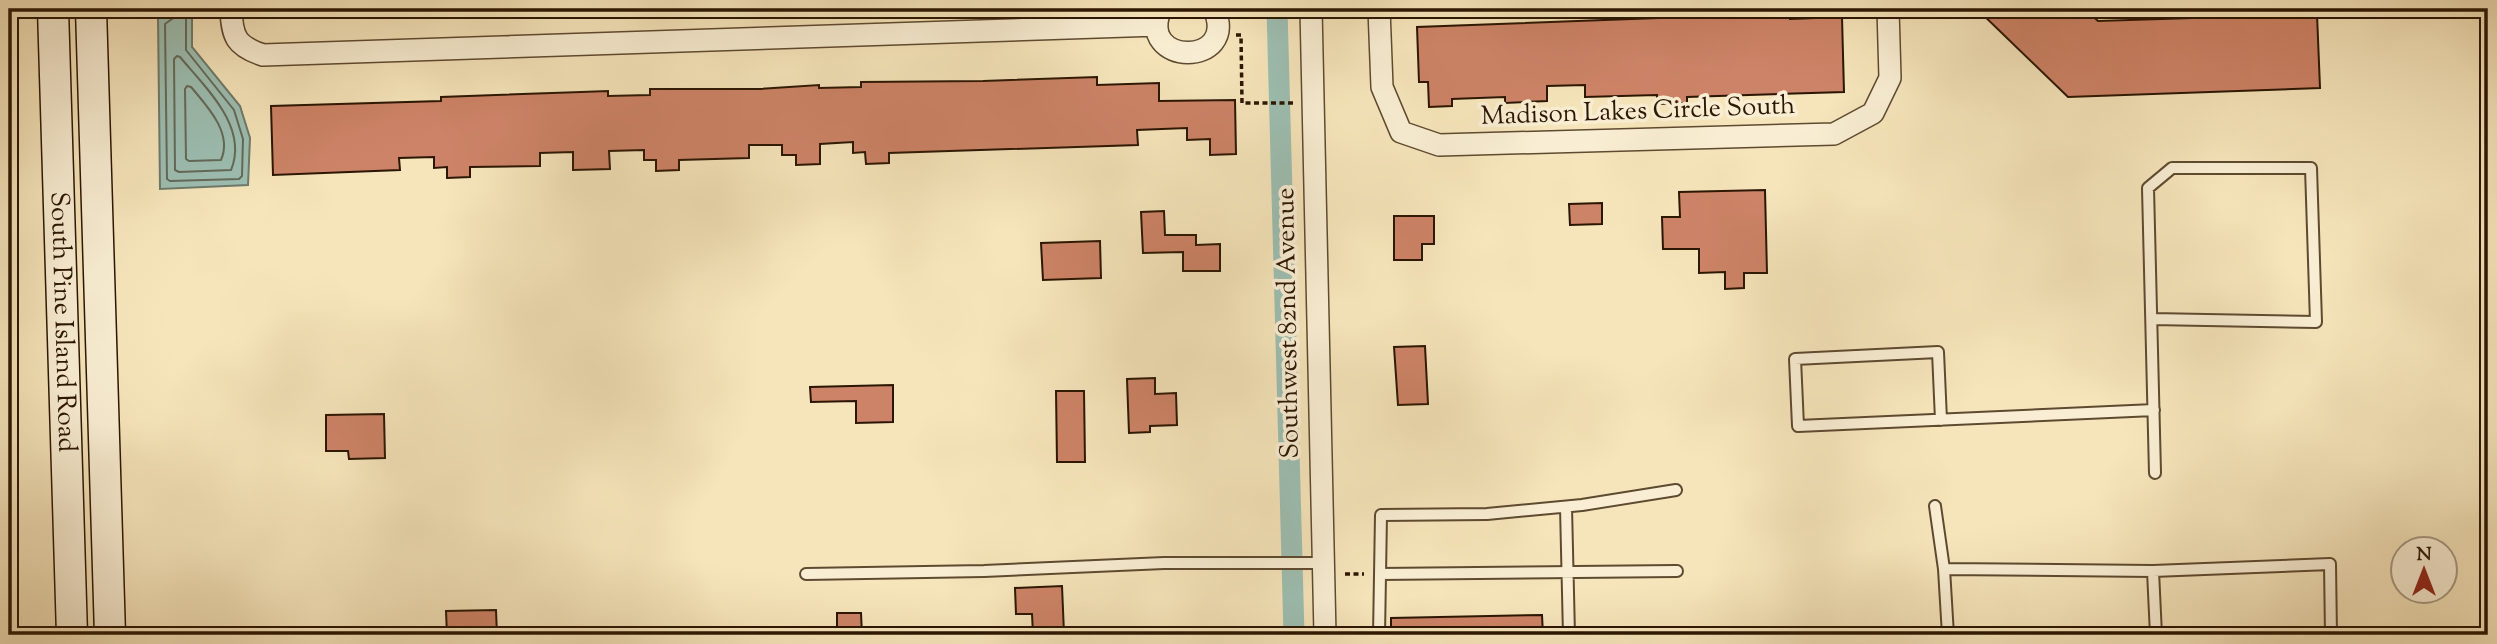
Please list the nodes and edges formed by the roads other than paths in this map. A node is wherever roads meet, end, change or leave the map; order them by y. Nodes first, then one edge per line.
1 (53, 9) edge
2 (91, 9) edge
3 (231, 9) edge
4 (1214, 9) edge
5 (1311, 9) edge
6 (1379, 9) edge
7 (1888, 9) edge
8 (1159, 17) edge
9 (2152, 319) junction
10 (2154, 410) junction
11 (1941, 420) junction
12 (2155, 472) dead end
13 (1676, 490) dead end
14 (1935, 506) dead end
15 (1566, 507) junction
16 (1323, 563) junction
17 (1944, 569) junction
18 (1677, 571) dead end
19 (2153, 571) junction
20 (1568, 572) junction
21 (806, 573) dead end
22 (1380, 574) junction
23 (72, 635) edge
24 (110, 635) edge
25 (1325, 635) edge
26 (1379, 635) edge
27 (1569, 635) edge
28 (1948, 635) edge
29 (2156, 635) edge
30 (2331, 635) edge

1 - 23 main road, South Pine Island Road
2 - 24 main road, South Pine Island Road
3 - 8 street
4 - 8 street
5 - 16 street, Southwest 82nd Avenue
6 - 7 street, Madison Lakes Circle South
9 - 9 lane
9 - 10 lane
10 - 11 lane
10 - 12 lane
11 - 11 lane
13 - 15 lane
14 - 17 lane
15 - 20 lane
15 - 22 lane
16 - 21 lane
16 - 25 street, Southwest 82nd Avenue
17 - 19 lane
17 - 28 lane
18 - 20 lane
19 - 29 lane
19 - 30 lane
20 - 22 lane
20 - 27 lane
22 - 26 lane

